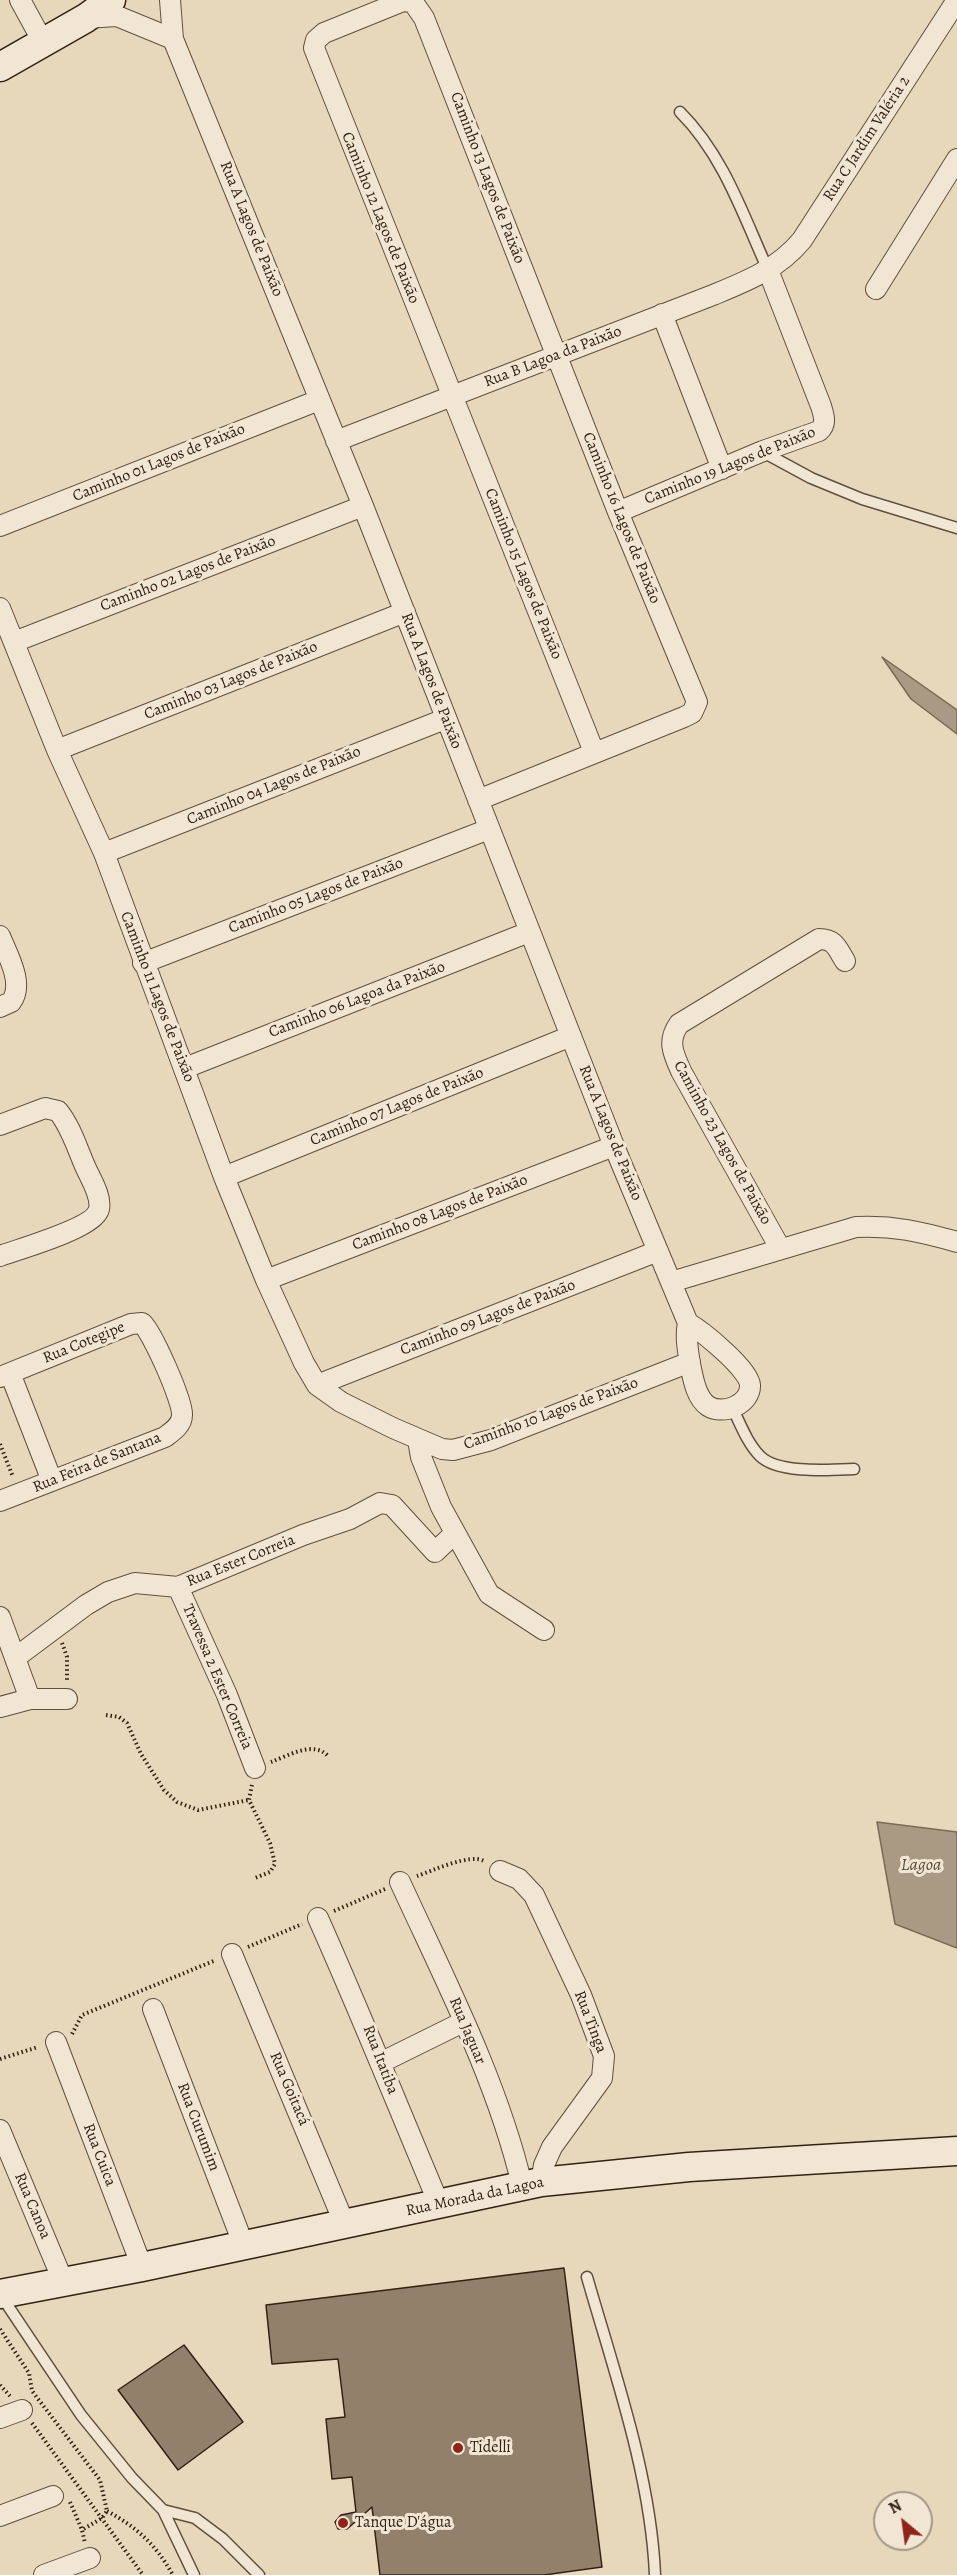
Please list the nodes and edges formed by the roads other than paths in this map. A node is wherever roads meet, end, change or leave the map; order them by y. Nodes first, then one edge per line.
1 (20, 0) edge
2 (111, 0) edge
3 (170, 0) edge
4 (957, 0) edge
5 (86, 18) junction
6 (173, 39) junction
7 (316, 40) joint
8 (43, 42) junction
9 (3, 58) edge
10 (680, 112) dead end
11 (957, 159) edge
12 (768, 270) junction
13 (876, 289) dead end
14 (663, 314) junction
15 (556, 356) junction
16 (451, 396) junction
17 (319, 400) junction
18 (336, 441) junction
19 (763, 451) junction
20 (722, 469) junction
21 (363, 506) junction
22 (618, 512) junction
23 (0, 526) edge
24 (957, 528) edge
25 (0, 608) edge
26 (405, 612) junction
27 (14, 642) junction
28 (445, 719) junction
29 (57, 750) junction
30 (594, 752) junction
31 (478, 800) junction
32 (489, 829) junction
33 (104, 854) junction
34 (529, 932) junction
35 (0, 936) edge
36 (845, 961) dead end
37 (143, 963) junction
38 (0, 1007) edge
39 (570, 1036) junction
40 (185, 1068) junction
41 (0, 1125) edge
42 (614, 1146) junction
43 (224, 1177) junction
44 (957, 1242) edge
45 (780, 1248) junction
46 (658, 1251) junction
47 (0, 1256) edge
48 (266, 1280) junction
49 (671, 1282) junction
50 (688, 1323) junction
51 (690, 1362) junction
52 (5, 1375) edge
53 (171, 1379) joint
54 (317, 1384) junction
55 (732, 1407) junction
56 (418, 1440) junction
57 (854, 1469) dead end
58 (52, 1481) junction
59 (0, 1501) edge
60 (454, 1534) junction
61 (178, 1587) junction
62 (0, 1617) edge
63 (544, 1630) dead end
64 (15, 1658) junction
65 (30, 1699) junction
66 (67, 1699) road end
67 (0, 1707) edge
68 (255, 1768) road end
69 (500, 1870) road end
70 (400, 1882) road end
71 (318, 1918) road end
72 (232, 1954) road end
73 (153, 2009) dead end
74 (463, 2022) junction
75 (56, 2042) road end
76 (380, 2063) junction
77 (0, 2130) edge
78 (957, 2151) edge
79 (532, 2184) junction
80 (439, 2204) junction
81 (345, 2225) junction
82 (244, 2246) junction
83 (142, 2267) junction
84 (587, 2277) dead end
85 (63, 2281) junction
86 (0, 2294) edge
87 (22, 2410) road end
88 (0, 2418) edge
89 (53, 2496) dead end
90 (163, 2510) junction
91 (0, 2516) edge
92 (90, 2558) road end
93 (44, 2575) edge
94 (194, 2575) edge
95 (259, 2575) edge
96 (655, 2575) edge

1 - 8 street
2 - 5 street
3 - 6 street, Rua A Lagos de Paixão
4 - 12 street, Rua C Jardim Valéria 2
5 - 6 street
5 - 8 street
6 - 17 street, Rua A Lagos de Paixão
7 - 15 street, Caminho 13 Lagos de Paixão
7 - 16 street, Caminho 12 Lagos de Paixão
8 - 9 street
10 - 12 lane
11 - 13 street
12 - 14 street, Rua B Lagoa da Paixão
12 - 19 street, Caminho 19 Lagos de Paixão
14 - 15 street, Rua B Lagoa da Paixão
14 - 20 street
15 - 16 street, Rua B Lagoa da Paixão
15 - 22 street, Caminho 16 Lagos de Paixão
16 - 18 street, Rua B Lagoa da Paixão
16 - 30 street, Caminho 15 Lagos de Paixão
17 - 18 street, Rua A Lagos de Paixão
17 - 23 street, Caminho 01 Lagos de Paixão
18 - 21 street, Rua A Lagos de Paixão
19 - 20 street, Caminho 19 Lagos de Paixão
19 - 24 lane
20 - 22 street, Caminho 19 Lagos de Paixão
21 - 26 street, Rua A Lagos de Paixão
21 - 27 street, Caminho 02 Lagos de Paixão
22 - 30 street, Caminho 16 Lagos de Paixão
25 - 27 street, Caminho 11 Lagos de Paixão
26 - 28 street, Rua A Lagos de Paixão
26 - 29 street, Caminho 03 Lagos de Paixão
27 - 29 street, Caminho 11 Lagos de Paixão
28 - 31 street, Rua A Lagos de Paixão
28 - 33 street, Caminho 04 Lagos de Paixão
29 - 33 street, Caminho 11 Lagos de Paixão
30 - 31 street, Caminho 16 Lagos de Paixão
31 - 32 street, Rua A Lagos de Paixão
32 - 34 street, Rua A Lagos de Paixão
32 - 37 street, Caminho 05 Lagos de Paixão
33 - 37 street, Caminho 11 Lagos de Paixão
34 - 39 street, Rua A Lagos de Paixão
34 - 40 street, Caminho 06 Lagoa da Paixão
35 - 38 street
36 - 45 street, Caminho 23 Lagos de Paixão
37 - 40 street, Caminho 11 Lagos de Paixão
39 - 42 street, Rua A Lagos de Paixão
39 - 43 street, Caminho 07 Lagos de Paixão
40 - 43 street, Caminho 11 Lagos de Paixão
41 - 47 street
42 - 46 street, Rua A Lagos de Paixão
42 - 48 street, Caminho 08 Lagos de Paixão
43 - 48 street, Caminho 11 Lagos de Paixão
44 - 45 street
45 - 49 street
46 - 49 street, Rua A Lagos de Paixão
46 - 54 street, Caminho 09 Lagos de Paixão
48 - 54 street, Caminho 11 Lagos de Paixão
49 - 50 street, Rua A Lagos de Paixão
50 - 51 street, Rua A Lagos de Paixão
50 - 55 street, Rua A Lagos de Paixão
51 - 55 street, Rua A Lagos de Paixão
51 - 56 street, Caminho 10 Lagos de Paixão
52 - 53 street, Rua Cotegipe
52 - 58 street
53 - 58 street, Rua Feira de Santana
54 - 56 street, Caminho 10 Lagos de Paixão
55 - 57 lane
56 - 60 street
58 - 59 street, Rua Feira de Santana
60 - 61 street, Rua Ester Correia
60 - 63 street
61 - 64 street, Rua Ester Correia
61 - 68 street, Travessa 2 Ester Correia
62 - 64 street
64 - 65 street
65 - 66 street
65 - 67 street
69 - 79 street, Rua Tinga
70 - 74 street, Rua Jaguar
71 - 76 street, Rua Itatiba
72 - 81 street, Rua Goitacá
73 - 82 street, Rua Curumim
74 - 76 street
74 - 79 street, Rua Jaguar
75 - 83 street, Rua Cuica
76 - 80 street, Rua Itatiba
77 - 85 street, Rua Canoa
78 - 79 street, Rua Morada da Lagoa
79 - 80 street, Rua Morada da Lagoa
80 - 81 street, Rua Morada da Lagoa
81 - 82 street, Rua Morada da Lagoa
82 - 83 street, Rua Morada da Lagoa
83 - 85 street, Rua Morada da Lagoa
84 - 96 lane
85 - 86 street, Rua Morada da Lagoa
86 - 90 lane
87 - 88 street
89 - 91 street
90 - 94 lane
90 - 95 lane
92 - 93 street

